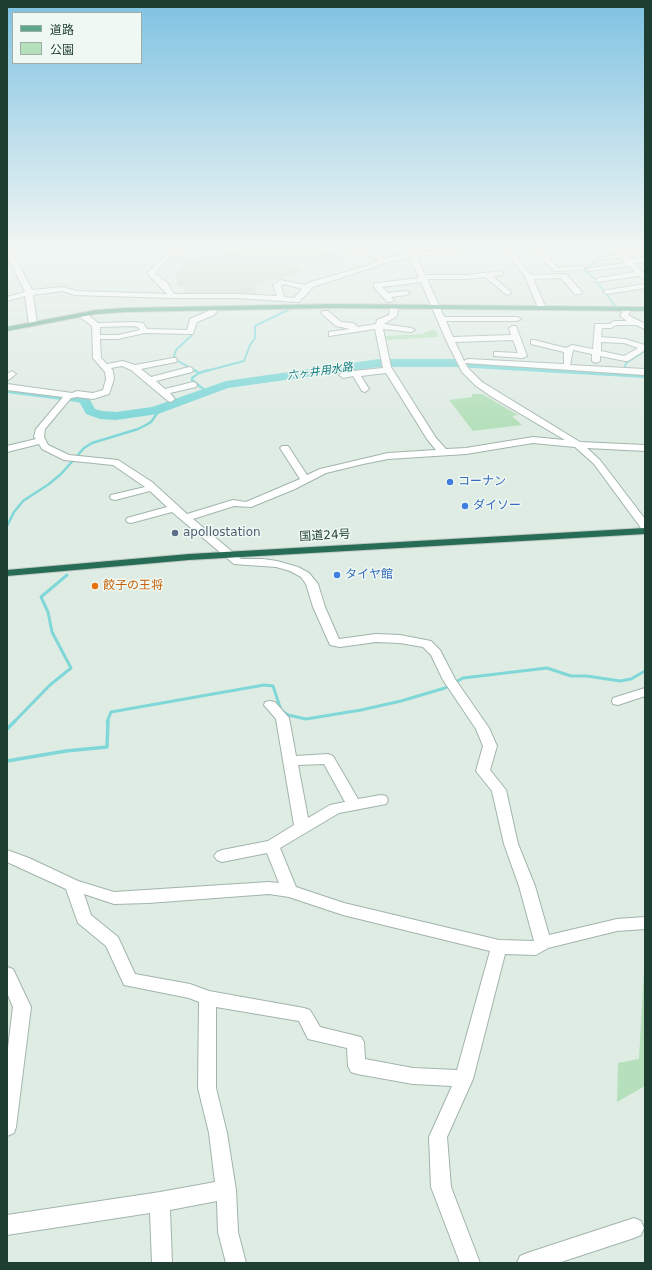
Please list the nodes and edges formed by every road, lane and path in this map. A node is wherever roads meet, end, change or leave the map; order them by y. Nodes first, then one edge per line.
1 (30, 305) edge
2 (342, 305) edge
3 (391, 305) edge
4 (418, 305) edge
5 (215, 308) junction
6 (237, 308) joint
7 (436, 308) junction
8 (542, 308) joint
9 (628, 309) junction
10 (645, 309) edge
11 (325, 313) dead end
12 (82, 315) junction
13 (441, 319) junction
14 (517, 319) dead end
15 (33, 324) junction
16 (96, 325) junction
17 (379, 326) junction
18 (645, 327) edge
19 (513, 328) dead end
20 (7, 329) edge
21 (356, 330) junction
22 (411, 330) dead end
23 (628, 330) junction
24 (145, 331) junction
25 (332, 334) dead end
26 (97, 337) junction
27 (516, 337) junction
28 (597, 339) junction
29 (450, 340) junction
30 (645, 349) edge
31 (568, 351) junction
32 (456, 352) junction
33 (596, 353) junction
34 (173, 360) dead end
35 (468, 361) dead end
36 (567, 363) dead end
37 (645, 363) edge
38 (387, 366) junction
39 (545, 366) junction
40 (105, 367) junction
41 (134, 368) junction
42 (597, 368) dead end
43 (189, 370) dead end
44 (645, 372) edge
45 (356, 374) junction
46 (343, 375) dead end
47 (149, 380) junction
48 (193, 385) dead end
49 (7, 387) edge
50 (365, 389) dead end
51 (163, 392) junction
52 (71, 395) junction
53 (171, 399) dead end
54 (41, 441) junction
55 (578, 445) junction
56 (285, 448) dead end
57 (645, 448) edge
58 (7, 449) edge
59 (443, 452) junction
60 (305, 479) junction
61 (151, 488) junction
62 (115, 497) dead end
63 (173, 508) junction
64 (185, 518) junction
65 (131, 520) dead end
66 (645, 526) edge
67 (225, 551) junction
68 (7, 566) edge
69 (7, 574) edge
70 (644, 693) edge
71 (618, 701) dead end
72 (270, 705) dead end
73 (290, 761) junction
74 (381, 800) dead end
75 (354, 805) junction
76 (302, 827) junction
77 (272, 846) junction
78 (7, 856) edge
79 (222, 856) dead end
80 (73, 885) junction
81 (290, 891) junction
82 (645, 923) edge
83 (542, 943) junction
84 (499, 947) junction
85 (7, 974) edge
86 (12, 996) edge
87 (208, 998) junction
88 (12, 1055) edge
89 (464, 1079) junction
90 (7, 1127) edge
91 (226, 1190) junction
92 (160, 1202) junction
93 (7, 1225) edge
94 (634, 1228) dead end
95 (162, 1263) edge
96 (236, 1263) edge
97 (470, 1263) edge
98 (527, 1263) edge

1 - 15 street
2 - 6 main road
3 - 17 street
4 - 7 main road
5 - 6 main road
5 - 12 main road
5 - 24 street
7 - 8 main road
7 - 13 street
8 - 9 main road
9 - 10 main road
9 - 23 street
11 - 21 street
12 - 15 main road
12 - 16 street
13 - 14 street
13 - 29 street
15 - 20 main road
16 - 24 street
16 - 26 street
17 - 21 street
17 - 22 street
17 - 38 street
18 - 23 street
19 - 27 street
21 - 25 street
23 - 28 street
23 - 28 street
23 - 30 street
24 - 26 street
26 - 40 street
27 - 29 street
27 - 32 street
28 - 33 street
29 - 32 street
30 - 33 street
30 - 37 street
31 - 33 street
31 - 36 street
31 - 39 street
32 - 55 street
33 - 42 street
34 - 41 street
35 - 39 street
38 - 45 street
38 - 59 street
39 - 44 street
40 - 41 street
40 - 52 street
41 - 47 street
43 - 47 street
45 - 46 street
45 - 50 street
47 - 51 street
48 - 51 street
49 - 52 street
51 - 53 street
52 - 54 street
54 - 58 street
54 - 61 street
55 - 57 street
55 - 59 street
55 - 66 street
56 - 60 street
59 - 60 street
60 - 64 street
61 - 62 street
61 - 63 street
63 - 64 street
63 - 65 street
64 - 67 street
66 - 67 highway, 国道24号
67 - 68 highway, 国道24号
67 - 69 highway, 国道24号
67 - 83 street
70 - 71 street
72 - 73 street
73 - 75 street
73 - 76 street
74 - 75 street
75 - 76 street
76 - 77 street
77 - 79 street
77 - 81 street
78 - 80 street
80 - 81 street
80 - 87 street
81 - 84 street
82 - 83 street
83 - 84 street
84 - 89 street
85 - 86 street
86 - 88 street
87 - 89 street
87 - 91 street
88 - 90 street
89 - 97 street
91 - 92 street
91 - 96 street
92 - 93 street
92 - 95 street
94 - 98 street

